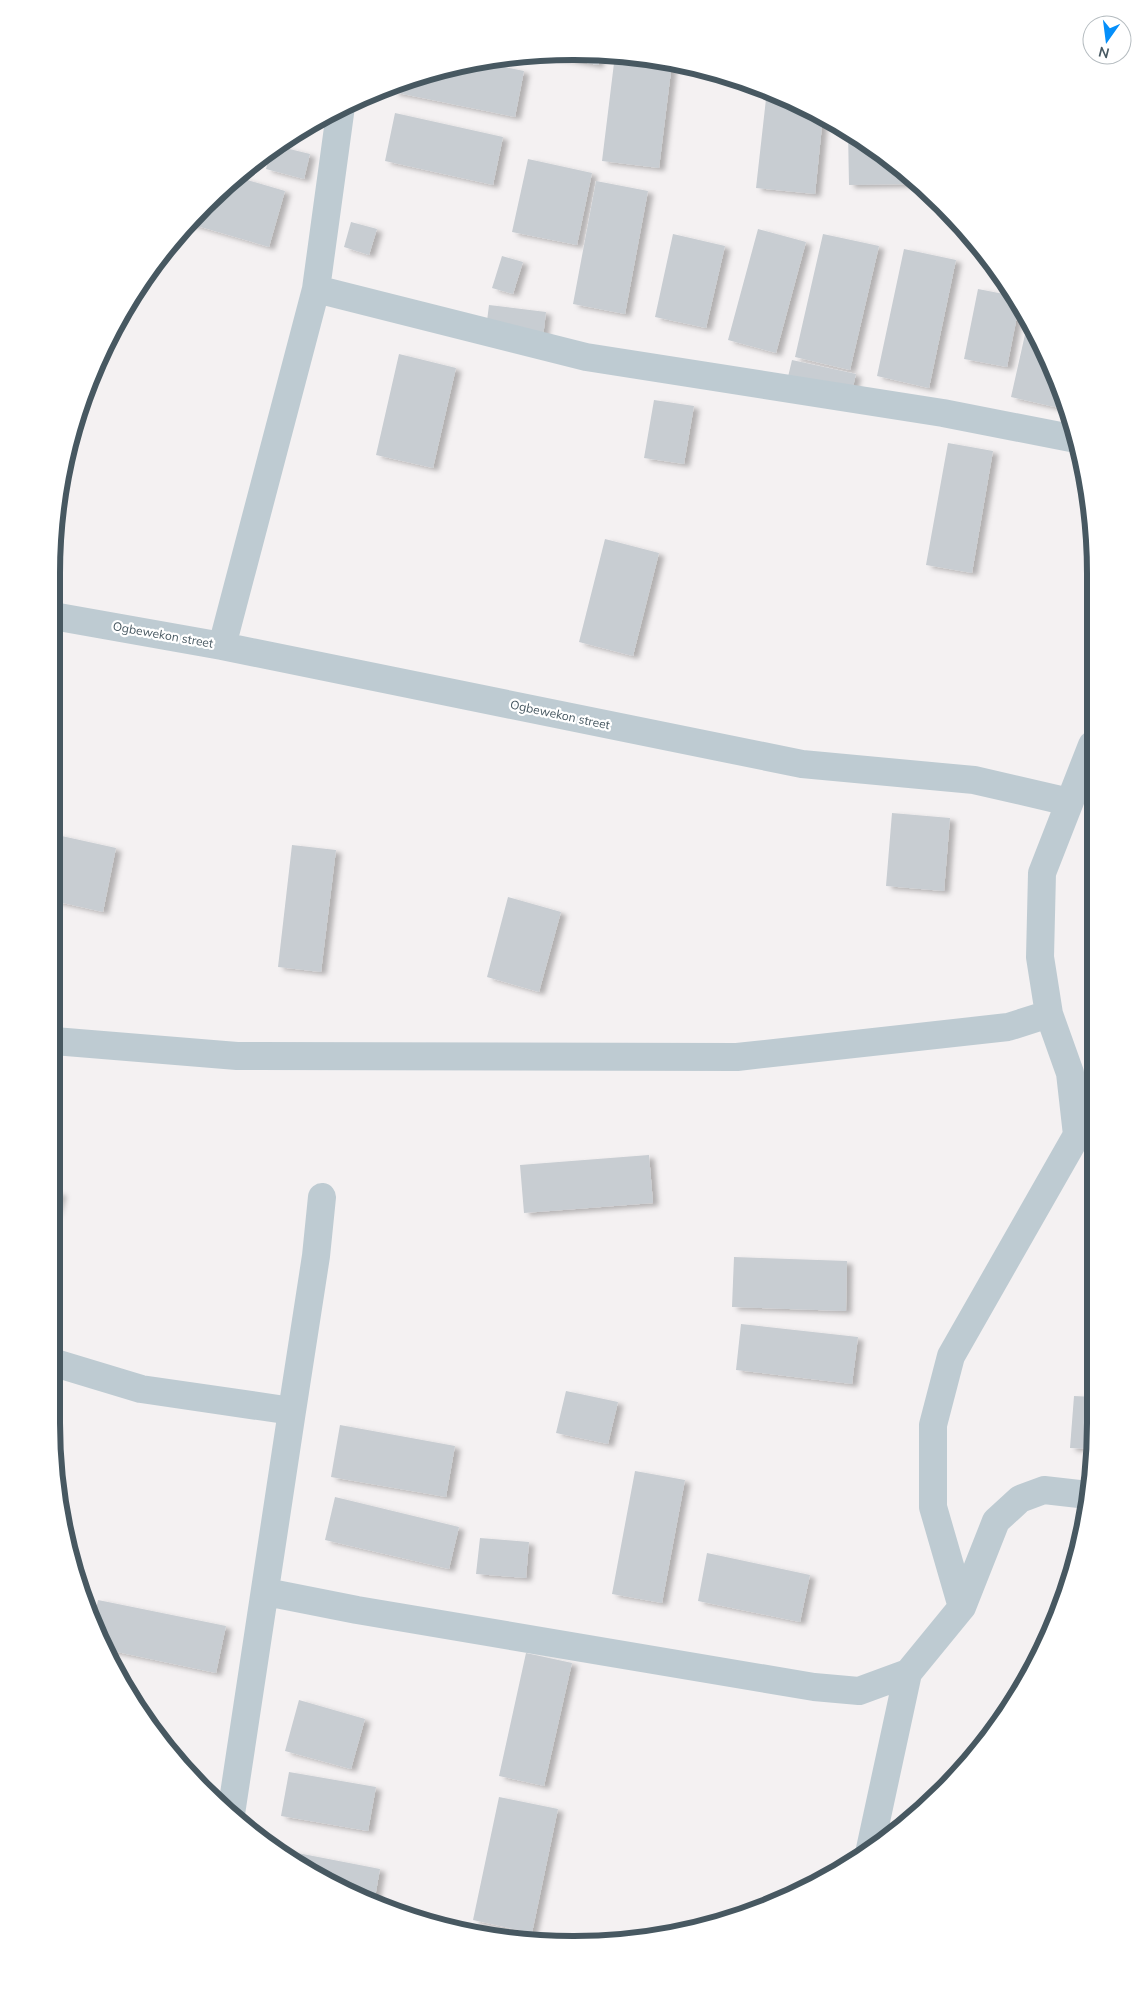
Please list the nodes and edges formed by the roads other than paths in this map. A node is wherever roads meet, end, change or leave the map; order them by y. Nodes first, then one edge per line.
1 (340, 117) edge
2 (316, 289) junction
3 (1069, 437) edge
4 (60, 617) edge
5 (222, 646) junction
6 (1087, 757) edge
7 (1069, 802) junction
8 (1049, 1014) junction
9 (60, 1041) edge
10 (1085, 1135) edge
11 (322, 1197) dead end
12 (60, 1365) edge
13 (292, 1411) junction
14 (1082, 1494) edge
15 (266, 1592) junction
16 (962, 1607) junction
17 (908, 1673) junction
18 (232, 1806) edge
19 (872, 1840) edge

1 - 2 street
2 - 3 street
2 - 5 street
4 - 5 street, Ogbewekon street
5 - 7 street, Ogbewekon street
6 - 7 street
7 - 8 street
8 - 9 street
8 - 10 street
10 - 16 street
11 - 13 street
12 - 13 street
13 - 15 street
14 - 16 street
15 - 17 street
15 - 18 street
16 - 17 street
17 - 19 street

